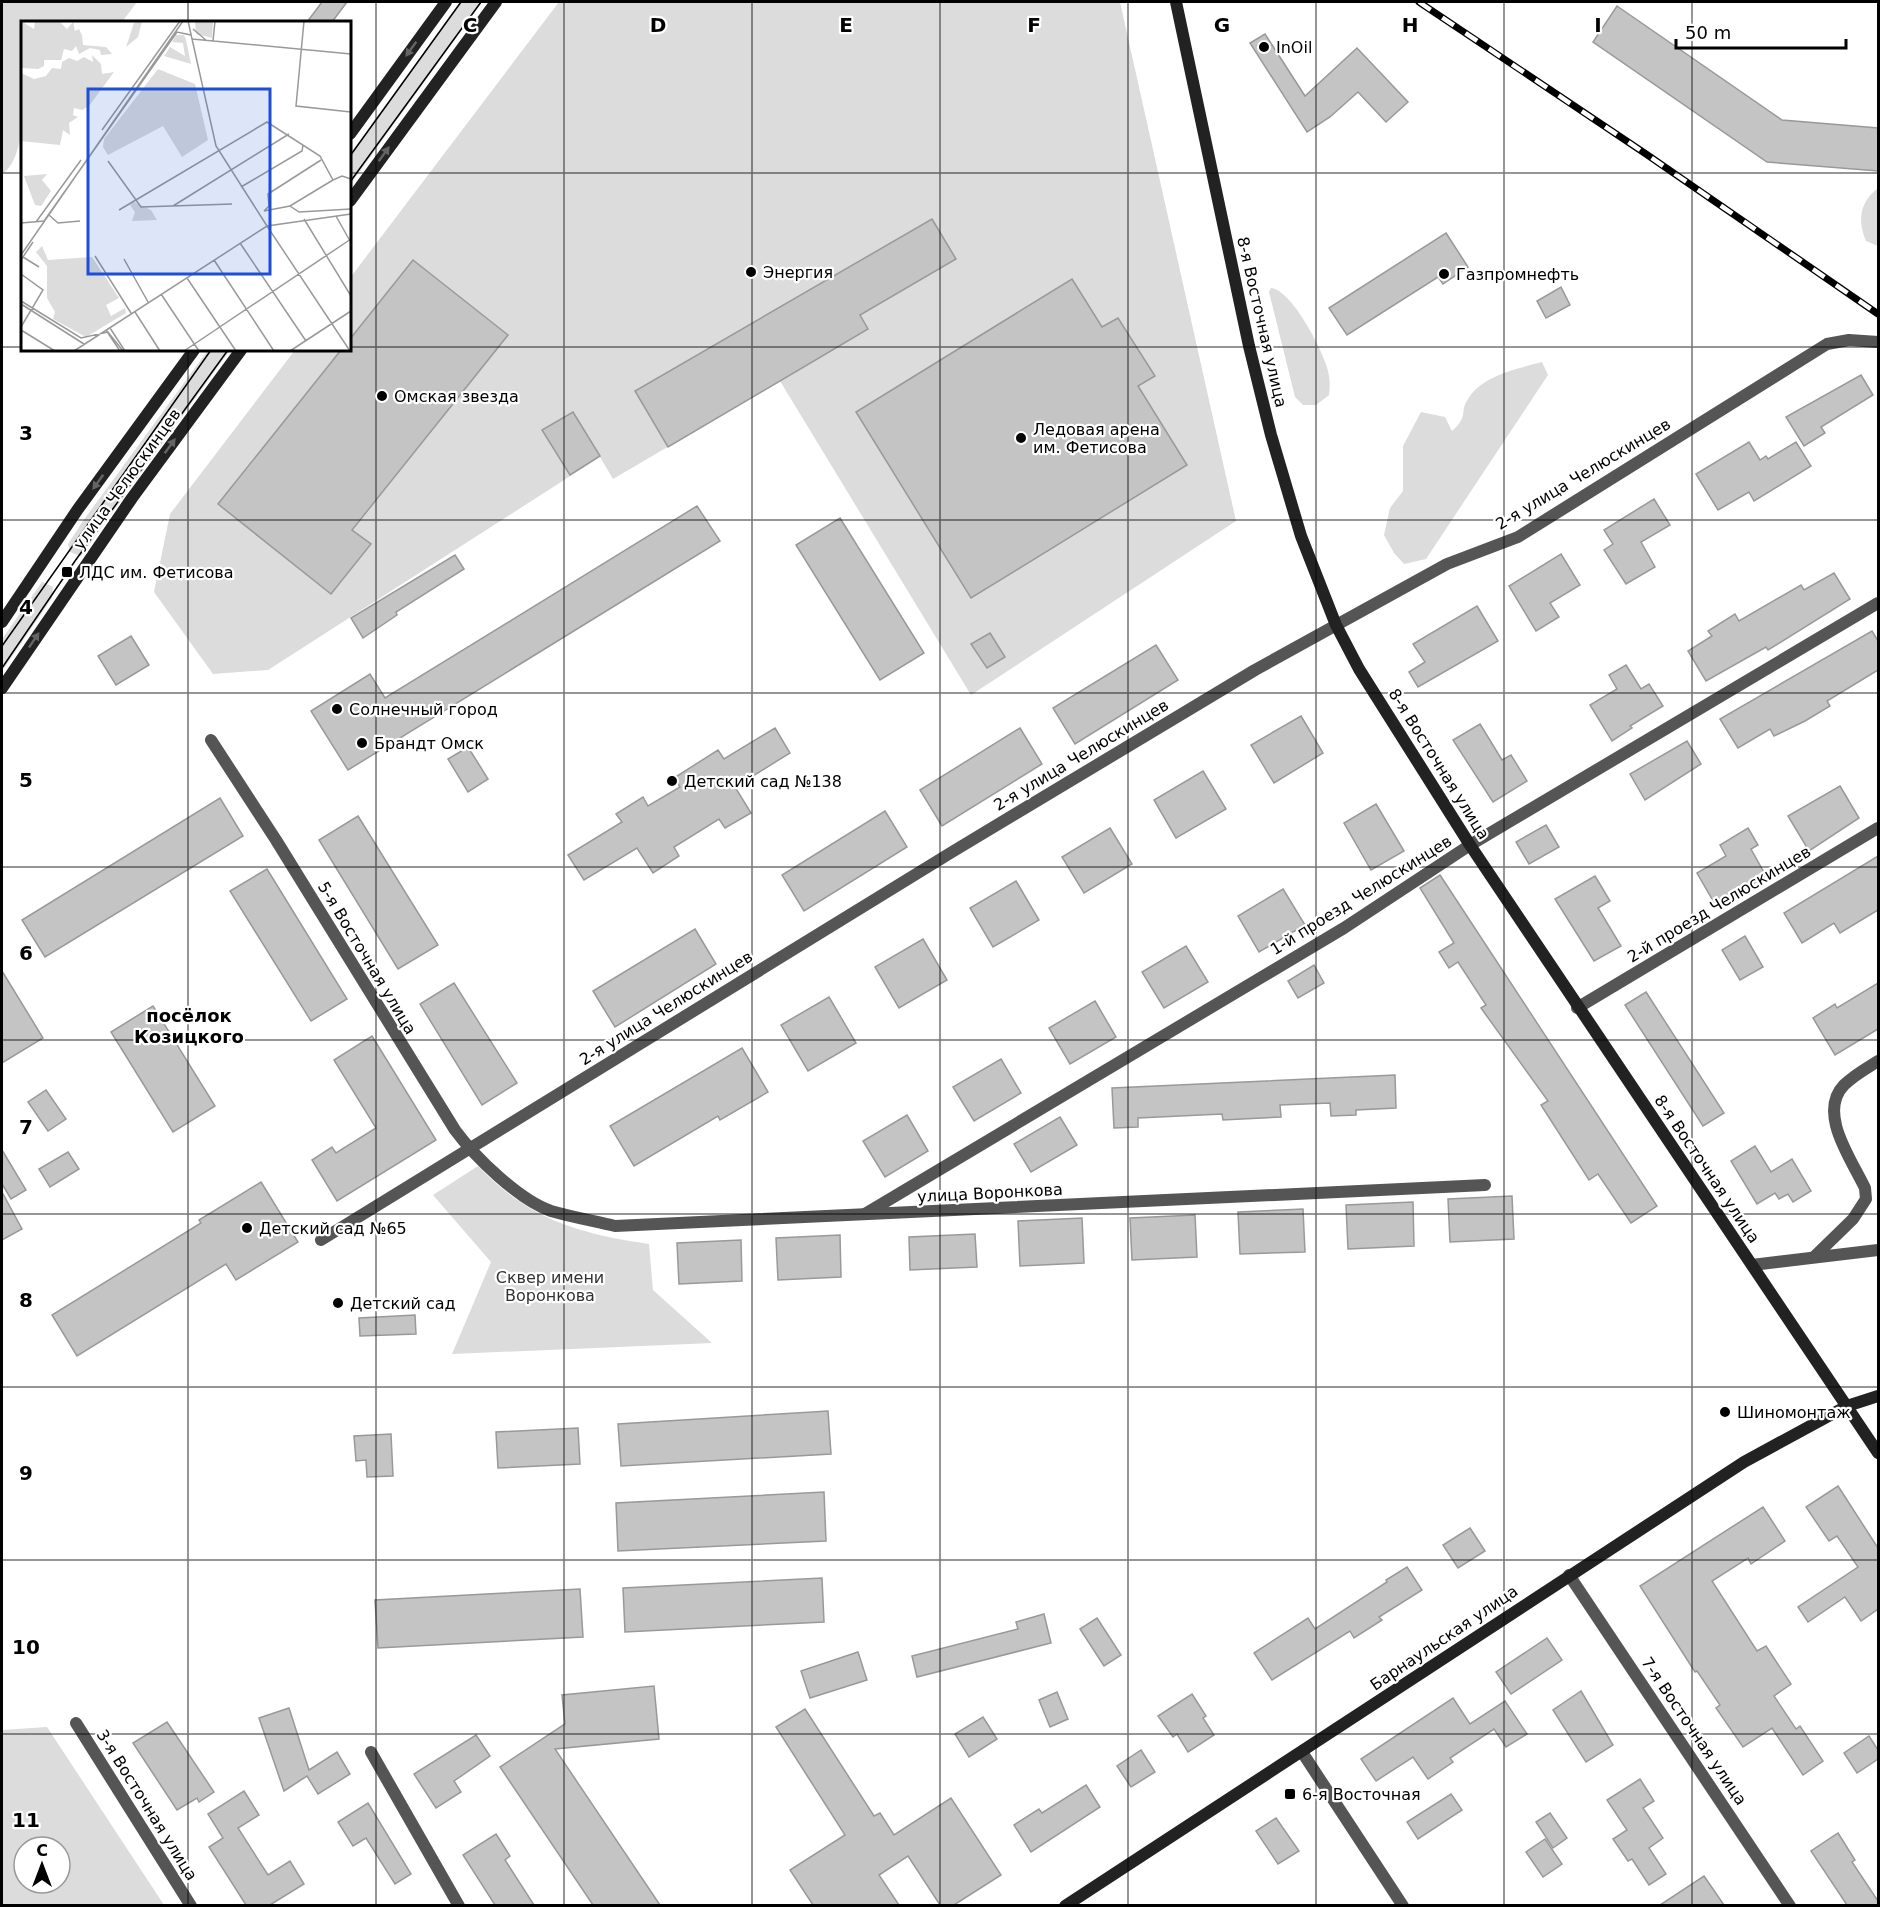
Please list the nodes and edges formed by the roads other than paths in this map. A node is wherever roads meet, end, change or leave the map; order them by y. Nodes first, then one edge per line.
1 (446, 2) edge
2 (496, 2) edge
3 (1176, 2) edge
4 (351, 133) edge
5 (351, 200) edge
6 (1877, 342) edge
7 (193, 351) edge
8 (240, 351) edge
9 (1878, 603) edge
10 (2, 622) edge
11 (1336, 625) junction
12 (2, 688) edge
13 (211, 740) dead end
14 (1878, 828) edge
15 (1470, 845) junction
16 (1577, 1008) junction
17 (1878, 1060) edge
18 (468, 1149) junction
19 (506, 1183) joint
20 (1485, 1185) dead end
21 (862, 1215) junction
22 (321, 1240) dead end
23 (1878, 1250) edge
24 (1814, 1257) junction
25 (1752, 1265) junction
26 (1878, 1396) edge
27 (1847, 1406) junction
28 (1878, 1453) edge
29 (1569, 1575) junction
30 (76, 1723) dead end
31 (371, 1752) dead end
32 (1302, 1752) junction
33 (191, 1905) edge
34 (459, 1905) edge
35 (1065, 1905) edge
36 (1403, 1905) edge
37 (1790, 1905) edge

1 -> 4 main road
5 -> 2 main road
3 - 11 main road, 8-я Восточная улица
6 - 11 street, 2-я улица Челюскинцев
7 -> 10 main road, улица Челюскинцев
12 -> 8 main road, улица Челюскинцев
9 - 15 street, 1-й проезд Челюскинцев
11 - 15 main road, 8-я Восточная улица
11 - 18 street, 2-я улица Челюскинцев
13 - 18 street, 5-я Восточная улица
14 - 16 street, 2-й проезд Челюскинцев
15 - 16 main road, 8-я Восточная улица
15 - 21 street, 1-й проезд Челюскинцев
16 - 25 main road, 8-я Восточная улица
17 - 24 street
18 - 19 street, 5-я Восточная улица
18 - 22 street, 2-я улица Челюскинцев
19 - 21 street, улица Воронкова
20 - 21 street, улица Воронкова
23 - 24 street
24 - 25 street
25 - 27 main road, 8-я Восточная улица
26 - 27 main road, Барнаульская улица
27 - 28 main road, 8-я Восточная улица
27 - 29 main road, Барнаульская улица
29 - 32 main road, Барнаульская улица
29 - 37 street, 7-я Восточная улица
30 - 33 street, 3-я Восточная улица
31 - 34 street
32 - 35 main road, Барнаульская улица
32 - 36 street

